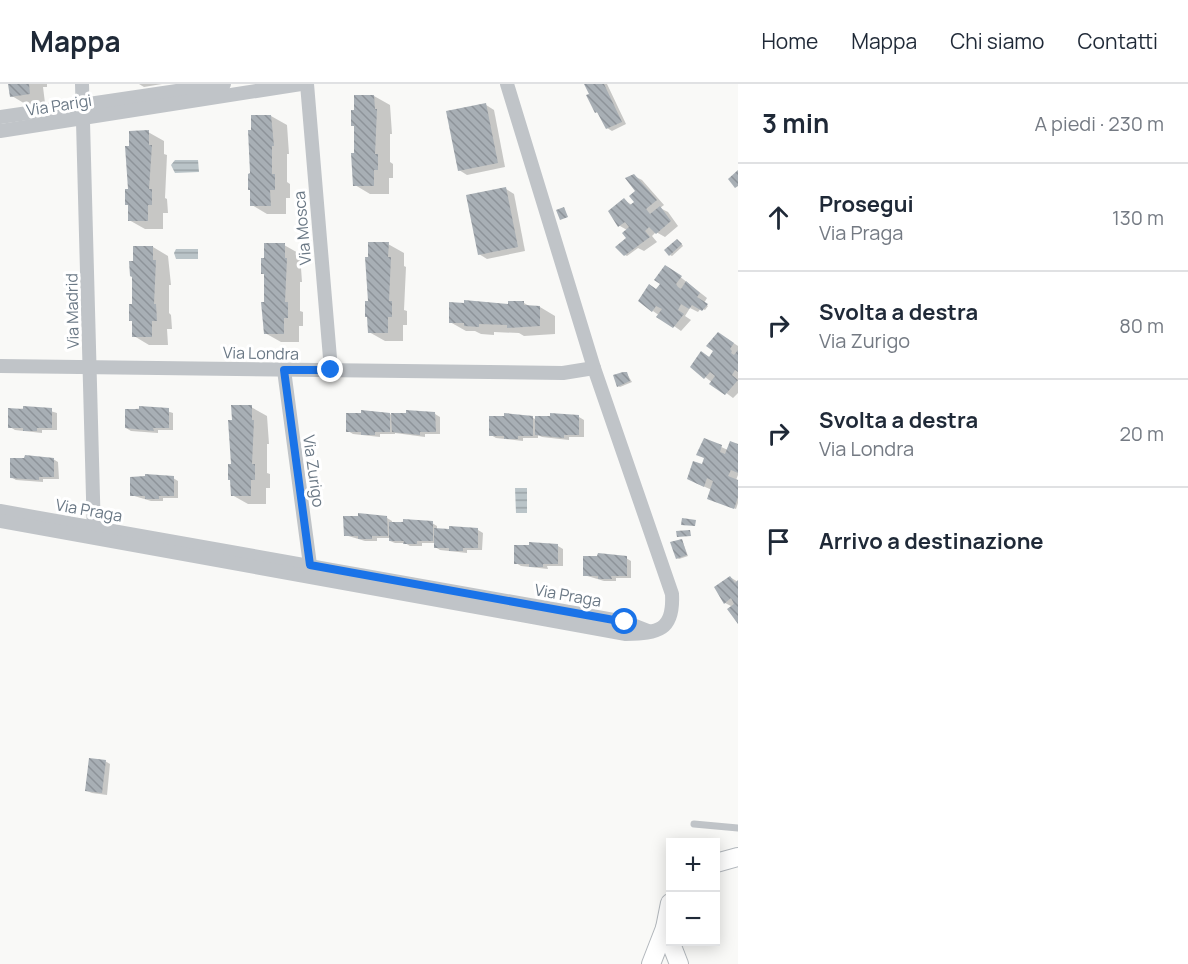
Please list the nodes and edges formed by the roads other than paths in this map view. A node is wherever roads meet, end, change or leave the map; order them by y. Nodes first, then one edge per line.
1 (82, 84) edge
2 (224, 84) edge
3 (301, 84) edge
4 (307, 84) edge
5 (507, 84) edge
6 (83, 112) junction
7 (0, 117) edge
8 (0, 131) edge
9 (0, 366) edge
10 (90, 366) junction
11 (594, 368) junction
12 (284, 370) junction
13 (331, 370) junction
14 (0, 511) edge
15 (0, 521) edge
16 (94, 533) junction
17 (310, 571) junction
18 (694, 824) dead end
19 (738, 828) edge
20 (738, 857) edge
21 (720, 861) edge
22 (666, 920) edge
23 (664, 928) junction
24 (651, 964) edge
25 (679, 964) edge

1 - 6 street, Via Madrid
2 - 6 street, Via Parigi
3 - 6 street, Via Parigi
4 - 13 street, Via Mosca
5 - 11 street
6 - 7 street, Via Parigi
6 - 8 street, Via Parigi
6 - 10 street, Via Madrid
9 - 10 street, Via Londra
10 - 12 street, Via Londra
10 - 16 street, Via Madrid
11 - 13 street, Via Londra
11 - 17 street, Via Praga
12 - 13 street, Via Londra
12 - 17 street, Via Zurigo
14 - 16 street, Via Praga
15 - 16 street, Via Praga
16 - 17 street, Via Praga
18 - 19 lane
20 - 21 main road
22 - 23 main road
23 - 24 main road
23 - 25 main road

